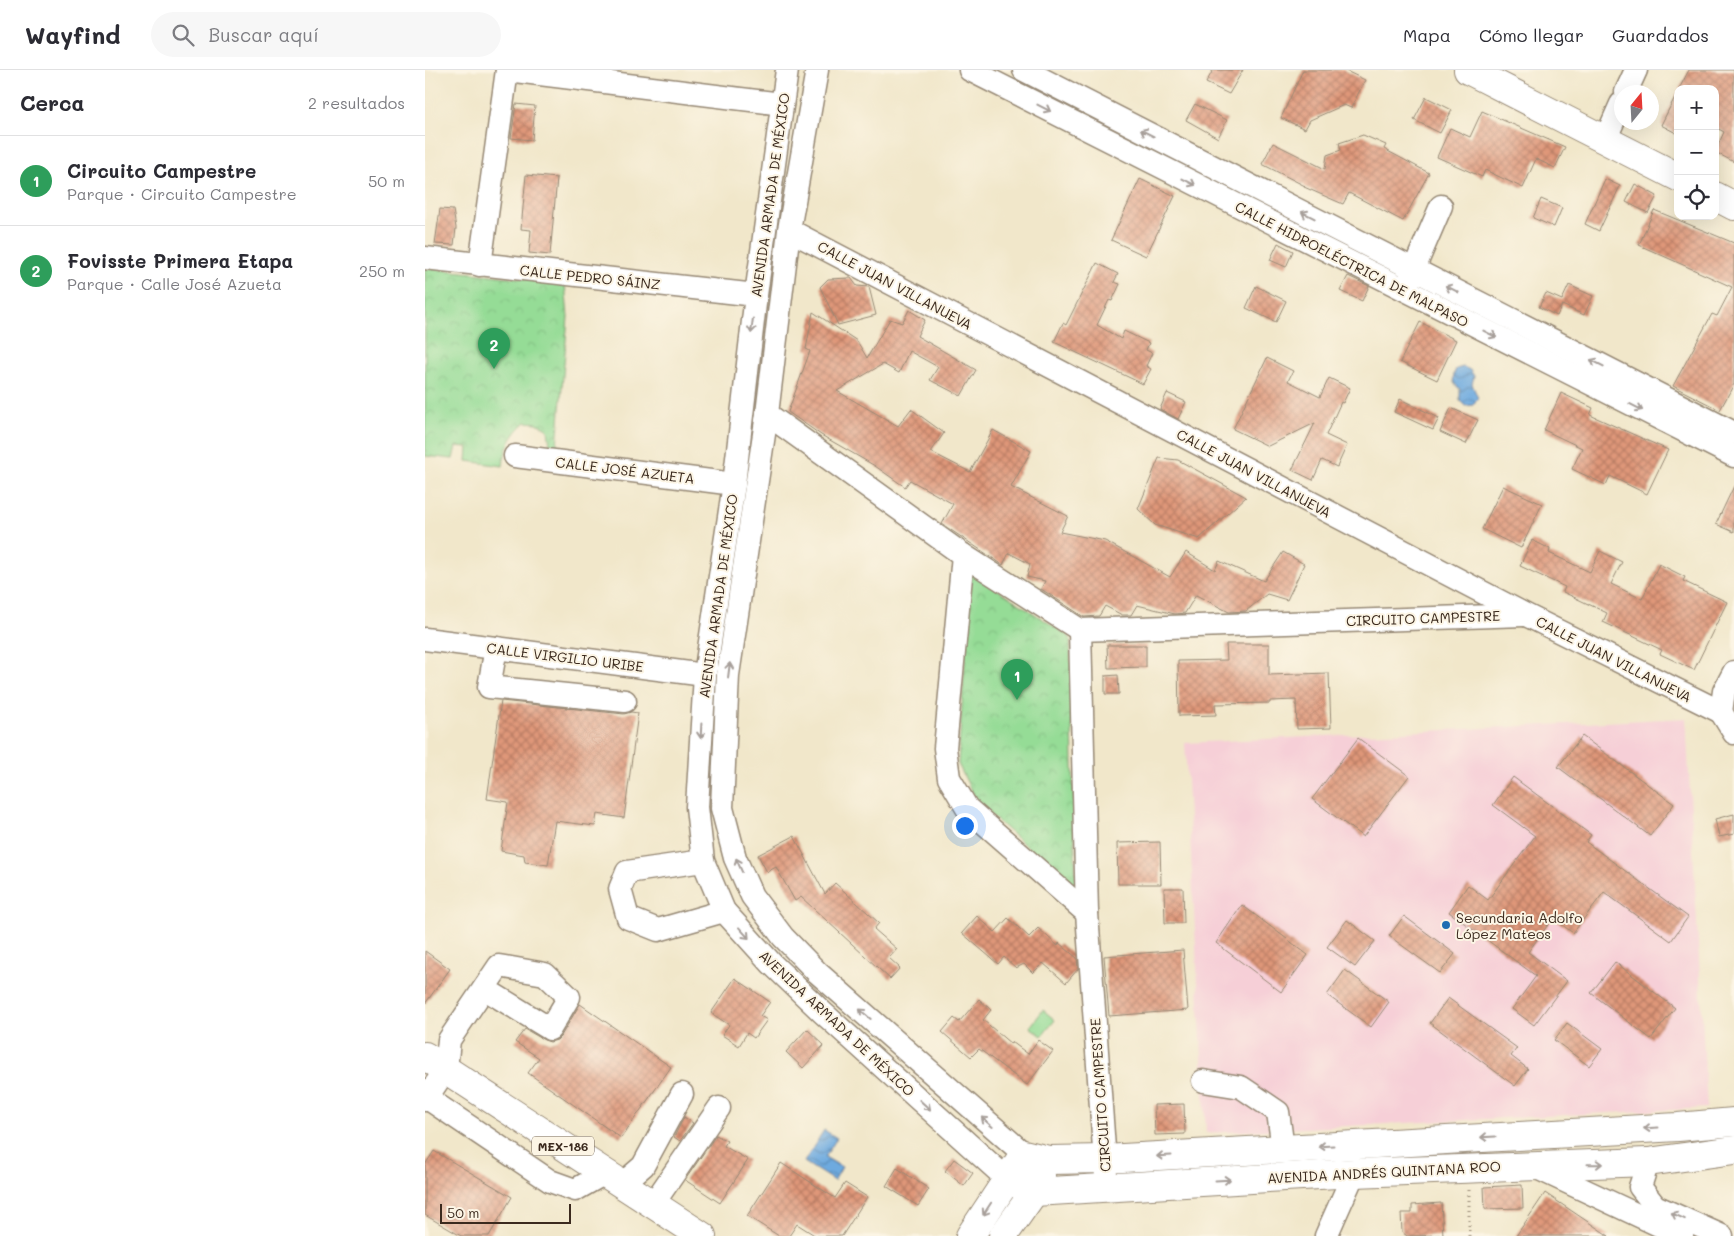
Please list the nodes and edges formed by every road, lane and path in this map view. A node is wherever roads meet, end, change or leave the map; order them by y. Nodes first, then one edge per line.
1 (507, 70) edge
2 (787, 70) edge
3 (817, 70) edge
4 (970, 70) edge
5 (1467, 70) edge
6 (1636, 70) edge
7 (1032, 72) edge
8 (587, 74) edge
9 (1629, 85) edge
10 (1023, 97) junction
11 (782, 104) junction
12 (1614, 120) edge
13 (1605, 140) junction
14 (1674, 175) edge
15 (1719, 198) edge
16 (1441, 206) dead end
17 (1734, 206) edge
18 (789, 230) junction
19 (425, 258) edge
20 (480, 265) junction
21 (1414, 269) junction
22 (1405, 291) junction
23 (756, 295) junction
24 (767, 414) junction
25 (1734, 433) edge
26 (515, 456) dead end
27 (1734, 456) edge
28 (734, 484) junction
29 (963, 555) junction
30 (1526, 615) junction
31 (1080, 630) junction
32 (425, 639) edge
33 (496, 648) junction
34 (1734, 672) edge
35 (705, 675) junction
36 (625, 701) dead end
37 (1721, 712) junction
38 (1734, 733) edge
39 (703, 861) junction
40 (724, 911) junction
41 (1087, 913) junction
42 (485, 989) dead end
43 (435, 1063) edge
44 (1203, 1081) dead end
45 (682, 1094) dead end
46 (426, 1099) edge
47 (719, 1108) dead end
48 (1734, 1122) edge
49 (1678, 1127) junction
50 (1283, 1149) junction
51 (1734, 1150) edge
52 (1036, 1157) junction
53 (1683, 1157) junction
54 (1105, 1159) junction
55 (1648, 1162) junction
56 (1532, 1165) junction
57 (1469, 1169) junction
58 (1354, 1172) junction
59 (613, 1178) junction
60 (1007, 1179) junction
61 (1106, 1187) junction
62 (1035, 1192) junction
63 (653, 1204) junction
64 (1652, 1213) junction
65 (1677, 1235) edge
66 (702, 1236) edge
67 (970, 1236) edge
68 (1003, 1236) edge
69 (1326, 1236) edge
70 (1469, 1236) edge
71 (1722, 1236) edge

1 - 8 street
1 - 20 street
2 - 11 street, AVENIDA ARMADA DE MÉXICO
3 - 18 street, AVENIDA ARMADA DE MÉXICO
4 - 10 street, CALLE HIDROELÉCTRICA DE MALPASO
5 - 13 main road
6 - 9 street
7 - 10 street
21 -> 7 street, CALLE HIDROELÉCTRICA DE MALPASO
8 - 11 street
10 -> 22 street, CALLE HIDROELÉCTRICA DE MALPASO
11 - 23 street, AVENIDA ARMADA DE MÉXICO
12 - 13 street
13 - 14 main road
15 - 17 main road
16 - 21 street
18 - 24 street, AVENIDA ARMADA DE MÉXICO
18 - 30 street, CALLE JUAN VILLANUEVA
19 - 20 street, CALLE PEDRO SÁINZ
20 - 23 street, CALLE PEDRO SÁINZ
21 - 22 street
25 -> 21 street, CALLE HIDROELÉCTRICA DE MALPASO
22 -> 27 street, CALLE HIDROELÉCTRICA DE MALPASO
23 -> 28 street, AVENIDA ARMADA DE MÉXICO
24 - 29 street
52 -> 24 street, AVENIDA ARMADA DE MÉXICO
26 - 28 street, CALLE JOSÉ AZUETA
28 - 35 street, AVENIDA ARMADA DE MÉXICO
29 - 31 street
29 - 41 street
30 - 31 street, CIRCUITO CAMPESTRE
30 - 37 street, CALLE JUAN VILLANUEVA
31 - 41 street, CIRCUITO CAMPESTRE
32 - 33 street, CALLE VIRGILIO URIBE
33 - 35 street, CALLE VIRGILIO URIBE
33 - 36 street
34 - 37 street
35 -> 39 street, AVENIDA ARMADA DE MÉXICO
37 - 38 street
39 - 40 street, AVENIDA ARMADA DE MÉXICO
39 - 40 street
40 -> 60 street, AVENIDA ARMADA DE MÉXICO
41 - 54 street, CIRCUITO CAMPESTRE
42 - 43 street
43 - 46 street
43 - 59 main road, MEX-186
44 - 50 street
45 - 59 street
46 - 59 street
47 - 63 street
48 - 49 main road, AVENIDA ANDRÉS QUINTANA ROO
49 -> 50 main road, AVENIDA ANDRÉS QUINTANA ROO
49 - 53 main road
50 -> 54 main road, AVENIDA ANDRÉS QUINTANA ROO
51 - 53 main road, AVENIDA ANDRÉS QUINTANA ROO
52 - 54 main road, AVENIDA ANDRÉS QUINTANA ROO
52 - 60 main road
52 - 62 main road
53 - 55 main road, AVENIDA ANDRÉS QUINTANA ROO
54 - 61 street, CIRCUITO CAMPESTRE
56 -> 55 main road, AVENIDA ANDRÉS QUINTANA ROO
55 - 64 street
56 - 57 main road, AVENIDA ANDRÉS QUINTANA ROO
56 - 64 street
57 - 58 main road, AVENIDA ANDRÉS QUINTANA ROO
57 - 70 path
61 -> 58 main road, AVENIDA ANDRÉS QUINTANA ROO
58 - 69 street
59 - 63 main road, MEX-186
60 - 62 main road, AVENIDA ARMADA DE MÉXICO
60 -> 67 main road
61 - 62 main road, AVENIDA ANDRÉS QUINTANA ROO
62 - 68 main road
63 - 66 main road, MEX-186
64 - 65 street
71 -> 64 street

